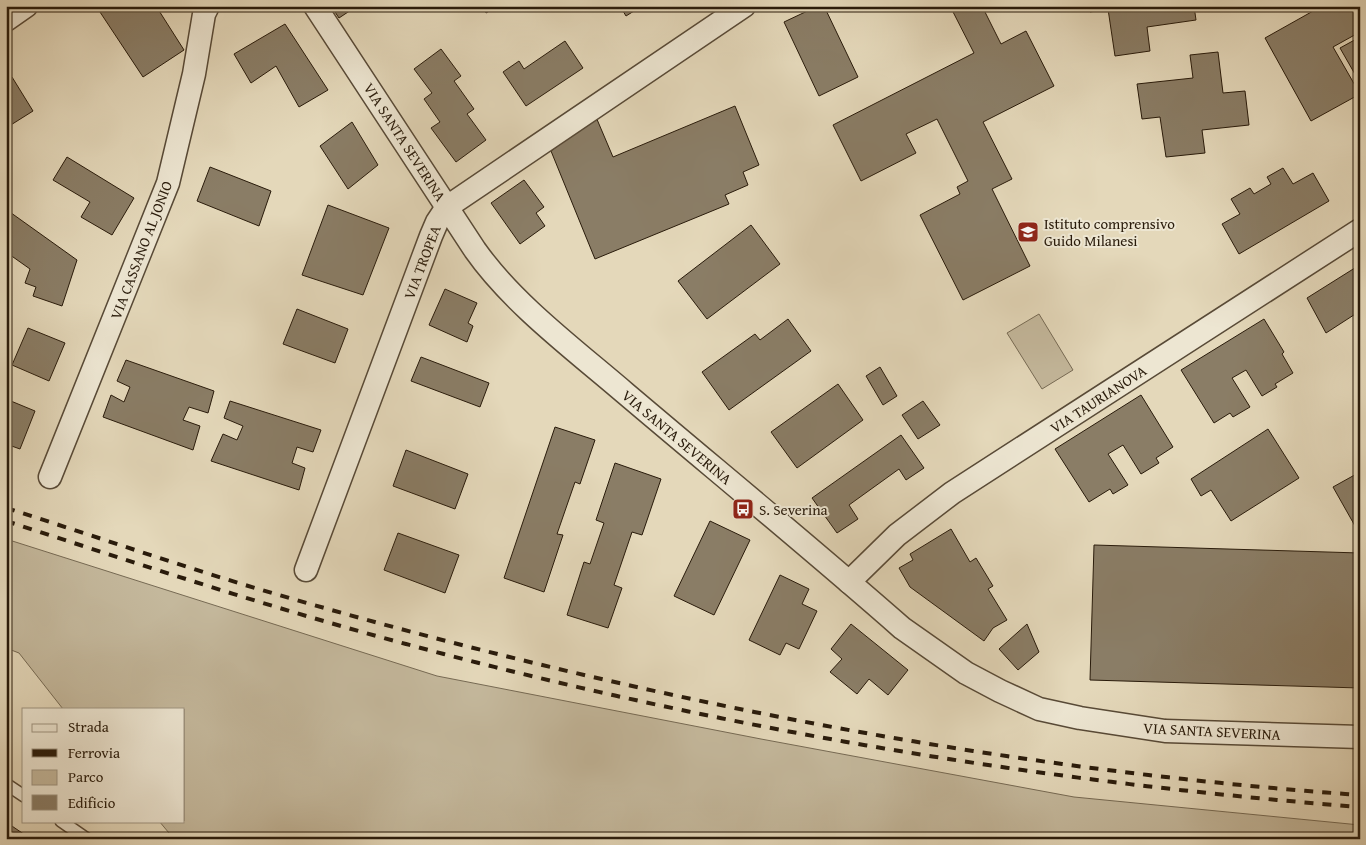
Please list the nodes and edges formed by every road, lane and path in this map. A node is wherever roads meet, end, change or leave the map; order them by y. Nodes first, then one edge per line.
1 (26, 6) edge
2 (315, 6) edge
3 (744, 6) edge
4 (205, 8) edge
5 (6, 20) edge
6 (448, 207) junction
7 (1360, 230) edge
8 (50, 477) dead end
9 (306, 570) dead end
10 (849, 582) junction
11 (1360, 737) edge
12 (6, 784) edge
13 (22, 795) edge
14 (62, 822) edge
15 (87, 839) edge

1 - 5 street
2 - 6 street, VIA SANTA SEVERINA
3 - 6 street, VIA TROPEA
4 - 8 street, VIA CASSANO AL JONIO
6 - 9 street, VIA TROPEA
6 - 10 street, VIA SANTA SEVERINA
7 - 10 street, VIA TAURIANOVA
10 - 11 street, VIA SANTA SEVERINA
12 - 13 lane
14 - 15 lane

